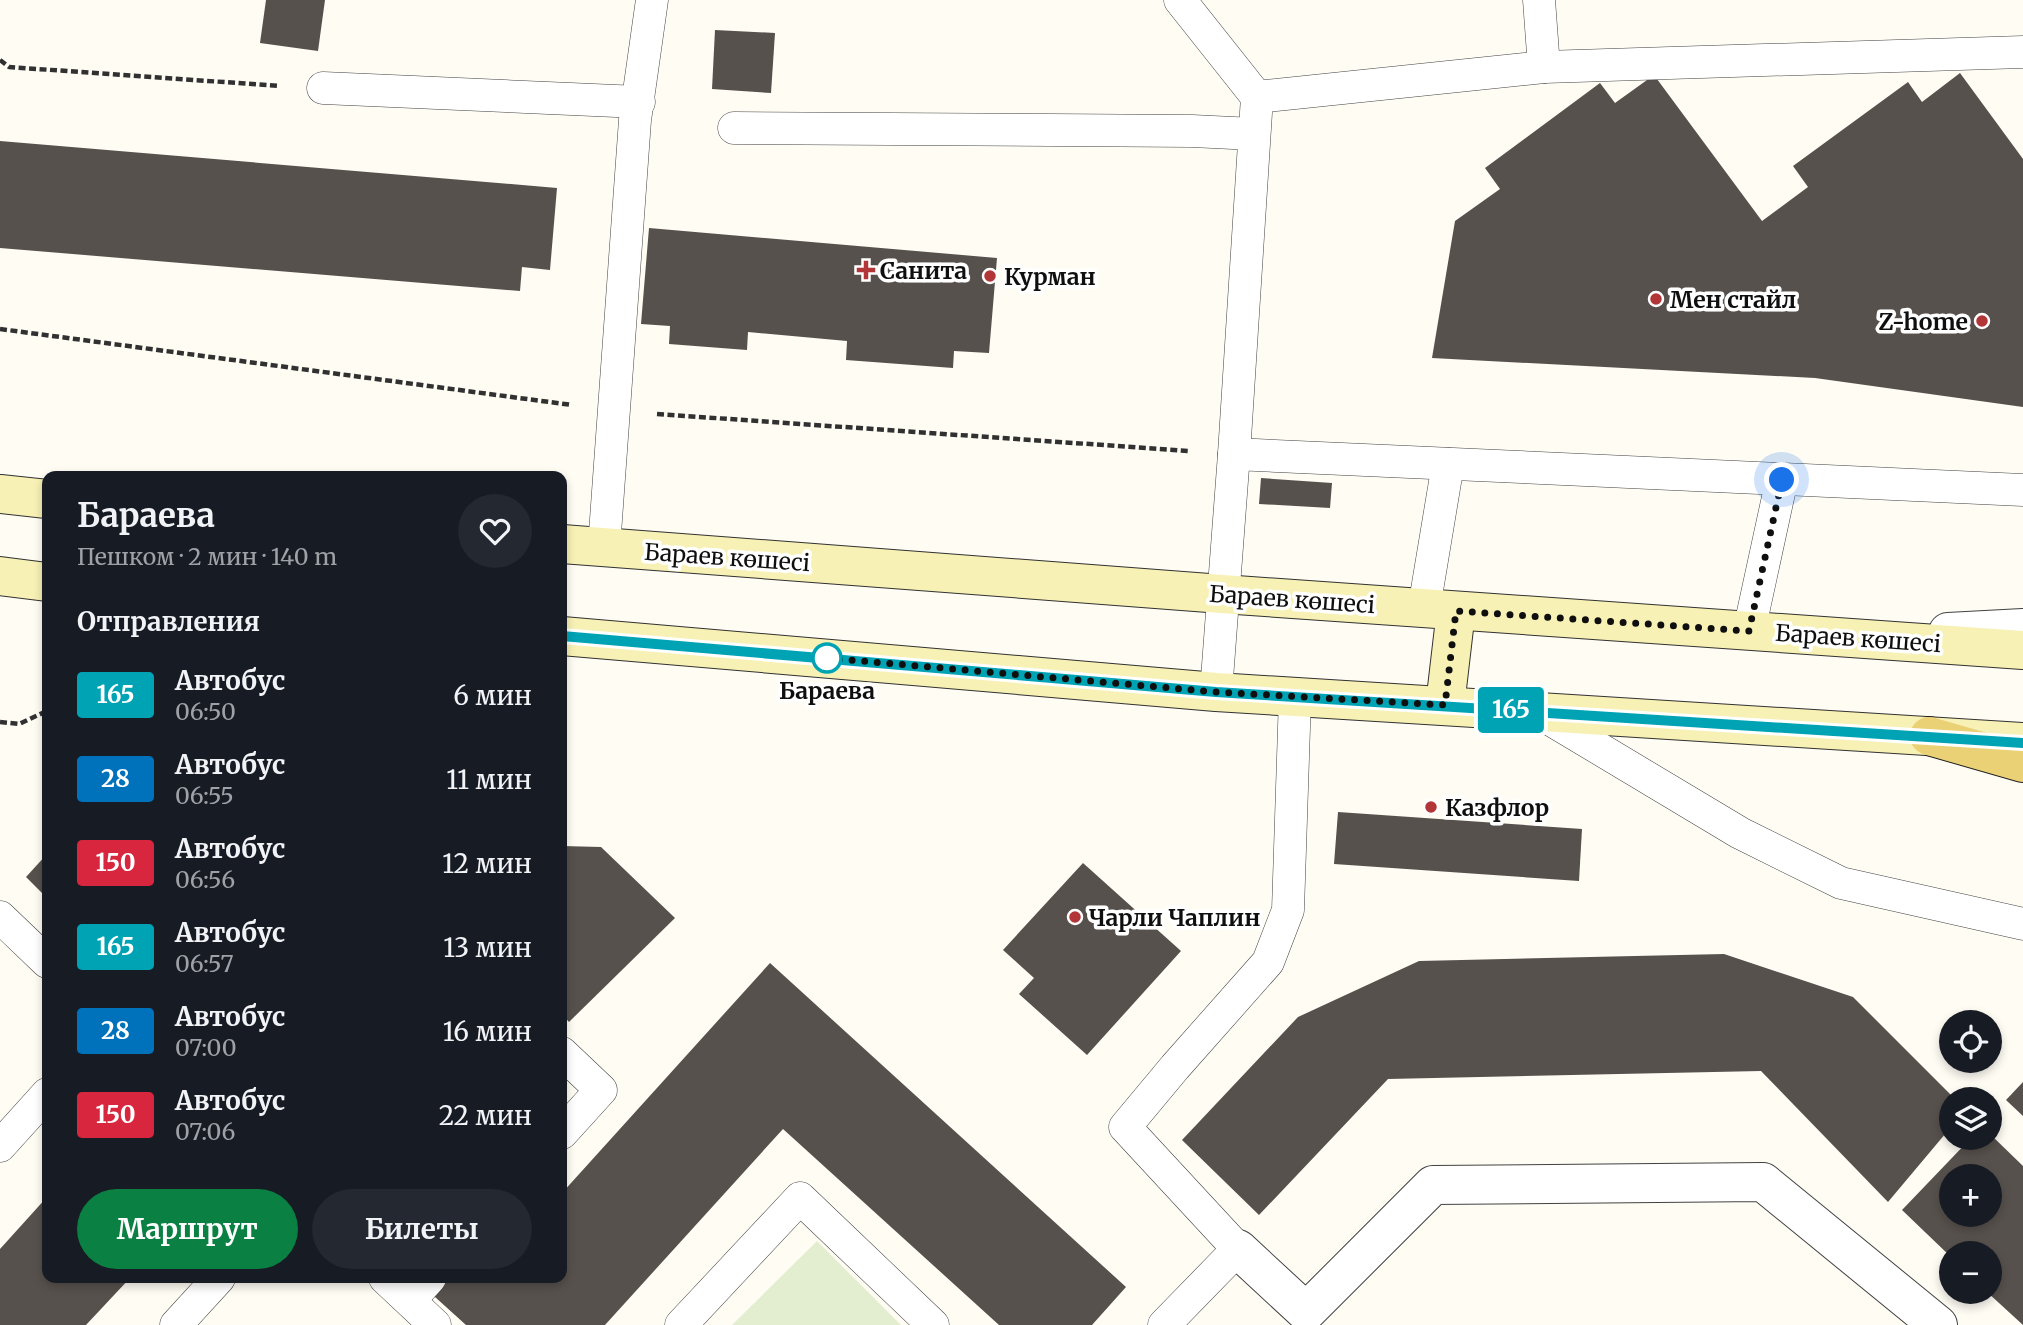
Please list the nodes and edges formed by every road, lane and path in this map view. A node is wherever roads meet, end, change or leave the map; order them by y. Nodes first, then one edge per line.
1 (652, 0) edge
2 (1180, 0) edge
3 (1539, 0) edge
4 (2023, 52) edge
5 (0, 60) edge
6 (1544, 66) junction
7 (323, 89) joint
8 (1257, 97) junction
9 (639, 102) junction
10 (734, 128) dead end
11 (1254, 134) junction
12 (1234, 454) junction
13 (1448, 464) junction
14 (1782, 480) junction
15 (2023, 490) edge
16 (0, 494) edge
17 (42, 498) edge
18 (567, 544) edge
19 (604, 547) junction
20 (0, 576) edge
21 (42, 581) edge
22 (1222, 594) junction
23 (1440, 609) junction
24 (2023, 628) edge
25 (1749, 631) junction
26 (567, 636) edge
27 (1855, 638) junction
28 (2023, 650) edge
29 (1216, 692) junction
30 (1295, 697) junction
31 (1445, 705) junction
32 (1537, 711) junction
33 (42, 713) edge
34 (0, 722) edge
35 (1929, 736) junction
36 (2023, 743) edge
37 (2023, 763) edge
38 (0, 917) edge
39 (2023, 925) edge
40 (42, 957) edge
41 (567, 1058) edge
42 (42, 1100) edge
43 (567, 1127) edge
44 (0, 1146) edge
45 (1238, 1249) junction
46 (214, 1283) edge
47 (401, 1283) edge
48 (420, 1289) edge
49 (176, 1325) edge
50 (435, 1325) edge
51 (681, 1325) edge
52 (933, 1325) edge
53 (1164, 1325) edge
54 (1938, 1325) edge

1 - 9 lane
2 - 8 lane
3 - 6 lane
4 - 6 lane
5 - 7 path
6 - 8 lane
7 - 9 lane
8 - 11 lane
9 - 19 lane
10 - 11 lane
11 - 12 lane
12 - 13 lane
12 - 22 lane
13 - 14 lane
13 - 23 lane
14 - 15 lane
14 - 25 lane
16 - 17 main road
18 - 19 main road, Бараев көшесі
19 - 22 main road, Бараев көшесі
20 - 21 main road
22 - 23 main road, Бараев көшесі
22 - 29 lane
23 - 25 main road, Бараев көшесі
23 - 31 main road
24 - 27 street
25 - 27 main road, Бараев көшесі
26 - 29 main road
27 - 28 main road, Бараев көшесі
29 - 30 main road
30 - 31 main road
30 - 45 lane
31 - 32 main road
32 - 35 main road
32 - 39 lane
33 - 34 path
35 - 36 main road
35 - 37 main road
38 - 40 lane
41 - 43 lane
42 - 44 lane
45 - 53 lane
45 - 54 street
46 - 49 lane
47 - 48 lane
48 - 50 lane
51 - 52 lane

